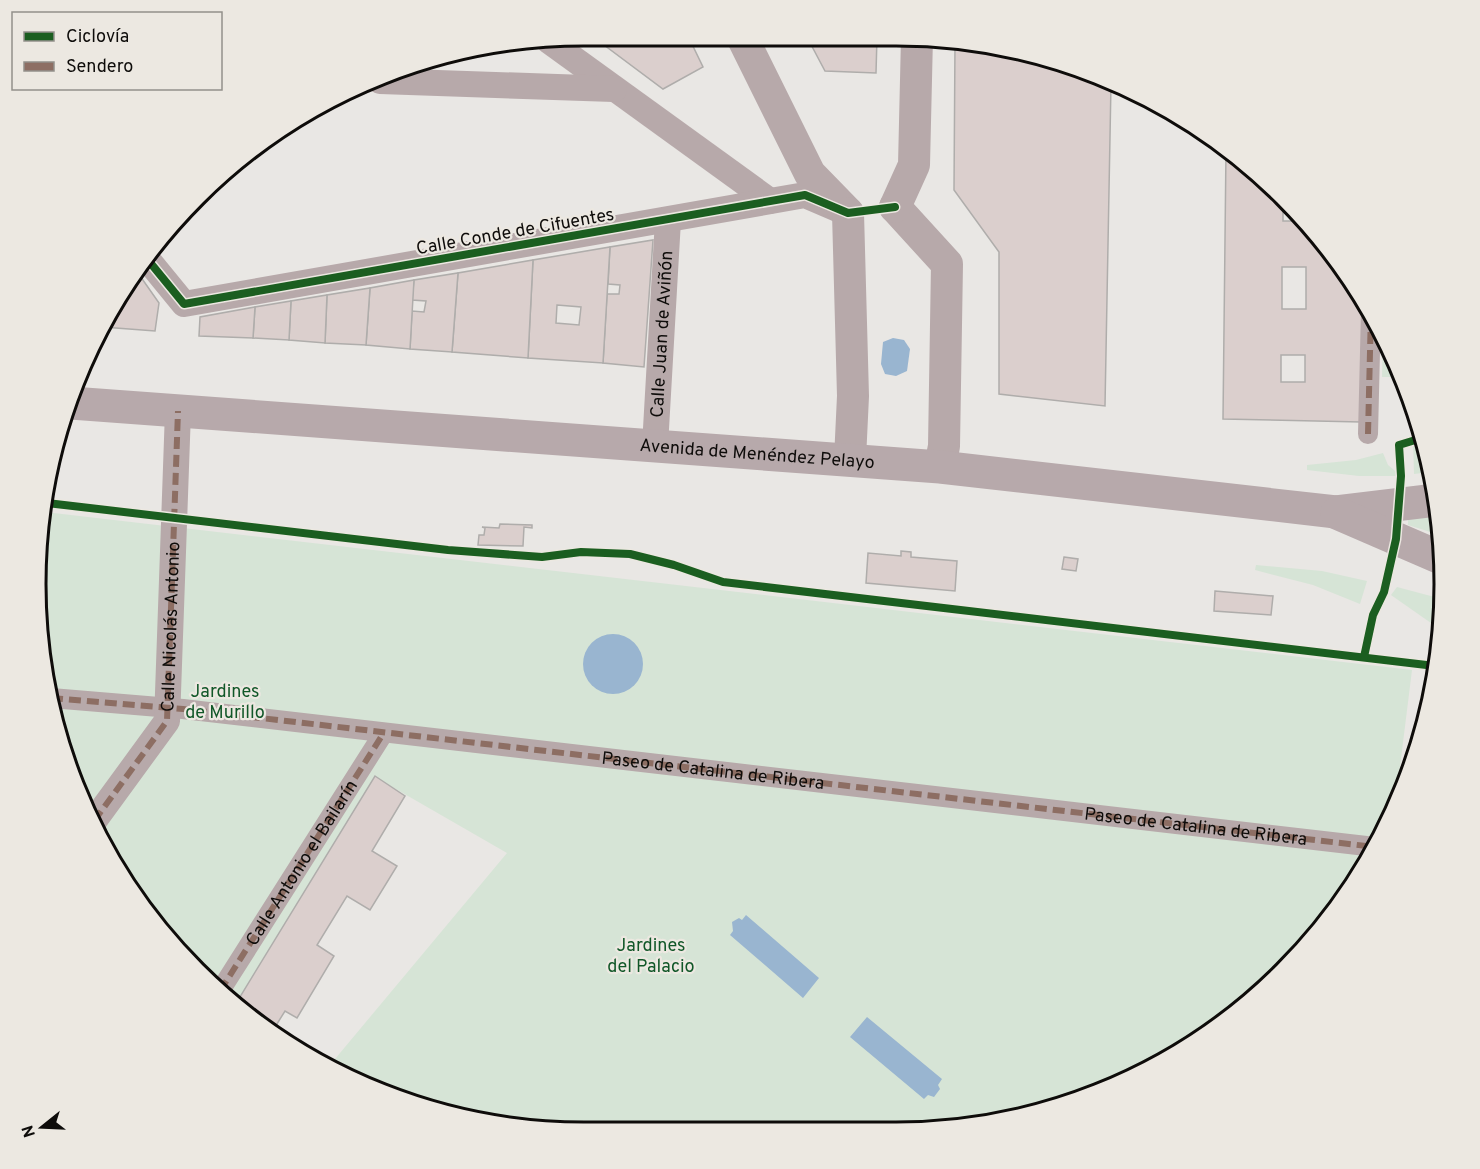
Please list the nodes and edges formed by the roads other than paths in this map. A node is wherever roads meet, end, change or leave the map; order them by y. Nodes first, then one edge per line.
1 (746, 46) edge
2 (558, 47) edge
3 (917, 47) edge
4 (394, 81) edge
5 (614, 89) junction
6 (770, 201) junction
7 (896, 207) junction
8 (848, 213) junction
9 (668, 220) junction
10 (152, 265) edge
11 (1370, 333) edge
12 (78, 404) edge
13 (178, 411) junction
14 (1368, 434) dead end
15 (655, 446) junction
16 (850, 459) junction
17 (940, 467) junction
18 (1427, 501) edge
19 (1336, 512) junction
20 (1432, 554) edge
21 (59, 699) edge
22 (167, 708) junction
23 (382, 734) junction
24 (98, 814) edge
25 (1365, 847) edge
26 (224, 984) edge

1 - 8 street
2 - 5 street
3 - 7 street
4 - 5 street
5 - 6 street
6 - 8 street, Calle Conde de Cifuentes
6 - 9 street, Calle Conde de Cifuentes
7 - 8 street
7 - 17 street
8 - 16 street
9 - 10 street, Calle Conde de Cifuentes
9 - 15 street, Calle Juan de Aviñón
11 - 14 street
12 - 13 main road, Avenida de Menéndez Pelayo
13 - 15 main road, Avenida de Menéndez Pelayo
13 - 22 street, Calle Nicolás Antonio
15 - 16 main road, Avenida de Menéndez Pelayo
16 - 17 main road, Avenida de Menéndez Pelayo
17 - 19 main road, Avenida de Menéndez Pelayo
18 - 19 main road
19 - 20 main road
21 - 22 street, Paseo de Catalina de Ribera
22 - 23 street, Paseo de Catalina de Ribera
22 - 24 street, Calle Nicolás Antonio
23 - 25 street, Paseo de Catalina de Ribera
23 - 26 street, Calle Antonio el Bailarín

